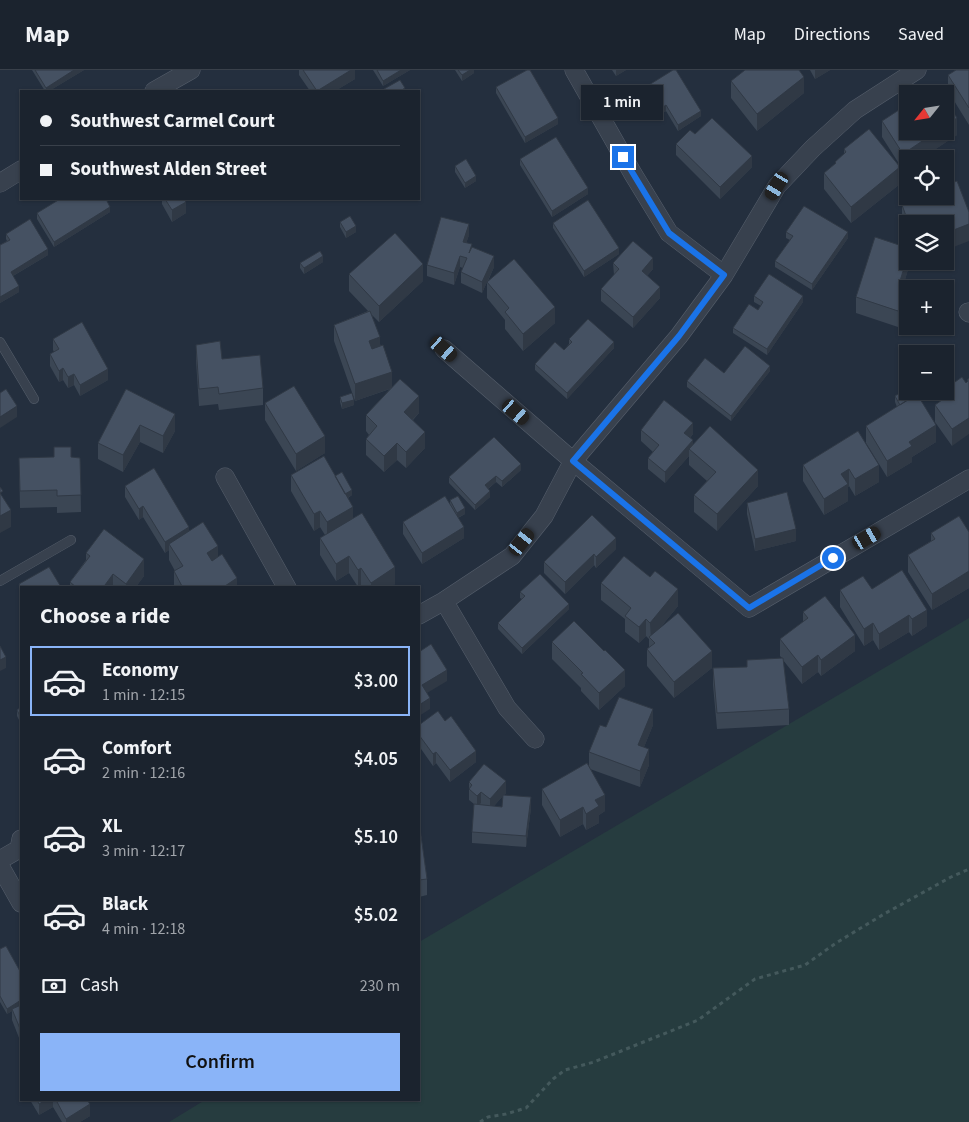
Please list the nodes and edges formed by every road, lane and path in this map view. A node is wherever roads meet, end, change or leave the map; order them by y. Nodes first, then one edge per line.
1 (191, 70) edge
2 (574, 70) edge
3 (917, 70) edge
4 (156, 90) edge
5 (20, 171) edge
6 (0, 183) edge
7 (724, 275) junction
8 (0, 342) edge
9 (444, 349) dead end
10 (34, 399) dead end
11 (573, 461) junction
12 (224, 477) dead end
13 (969, 479) edge
14 (71, 540) dead end
15 (0, 581) edge
16 (286, 586) edge
17 (444, 601) junction
18 (420, 614) edge
19 (536, 739) dead end
20 (20, 846) edge
21 (0, 860) edge
22 (0, 866) edge
23 (969, 869) edge
24 (20, 901) edge
25 (480, 1122) edge

1 - 4 street
2 - 7 street
3 - 7 street
5 - 6 street
7 - 11 street
8 - 10 lane
9 - 11 street
11 - 13 street
11 - 17 street
12 - 16 street
14 - 15 lane
17 - 18 street
17 - 19 street
20 - 21 street
22 - 24 street
23 - 25 path

